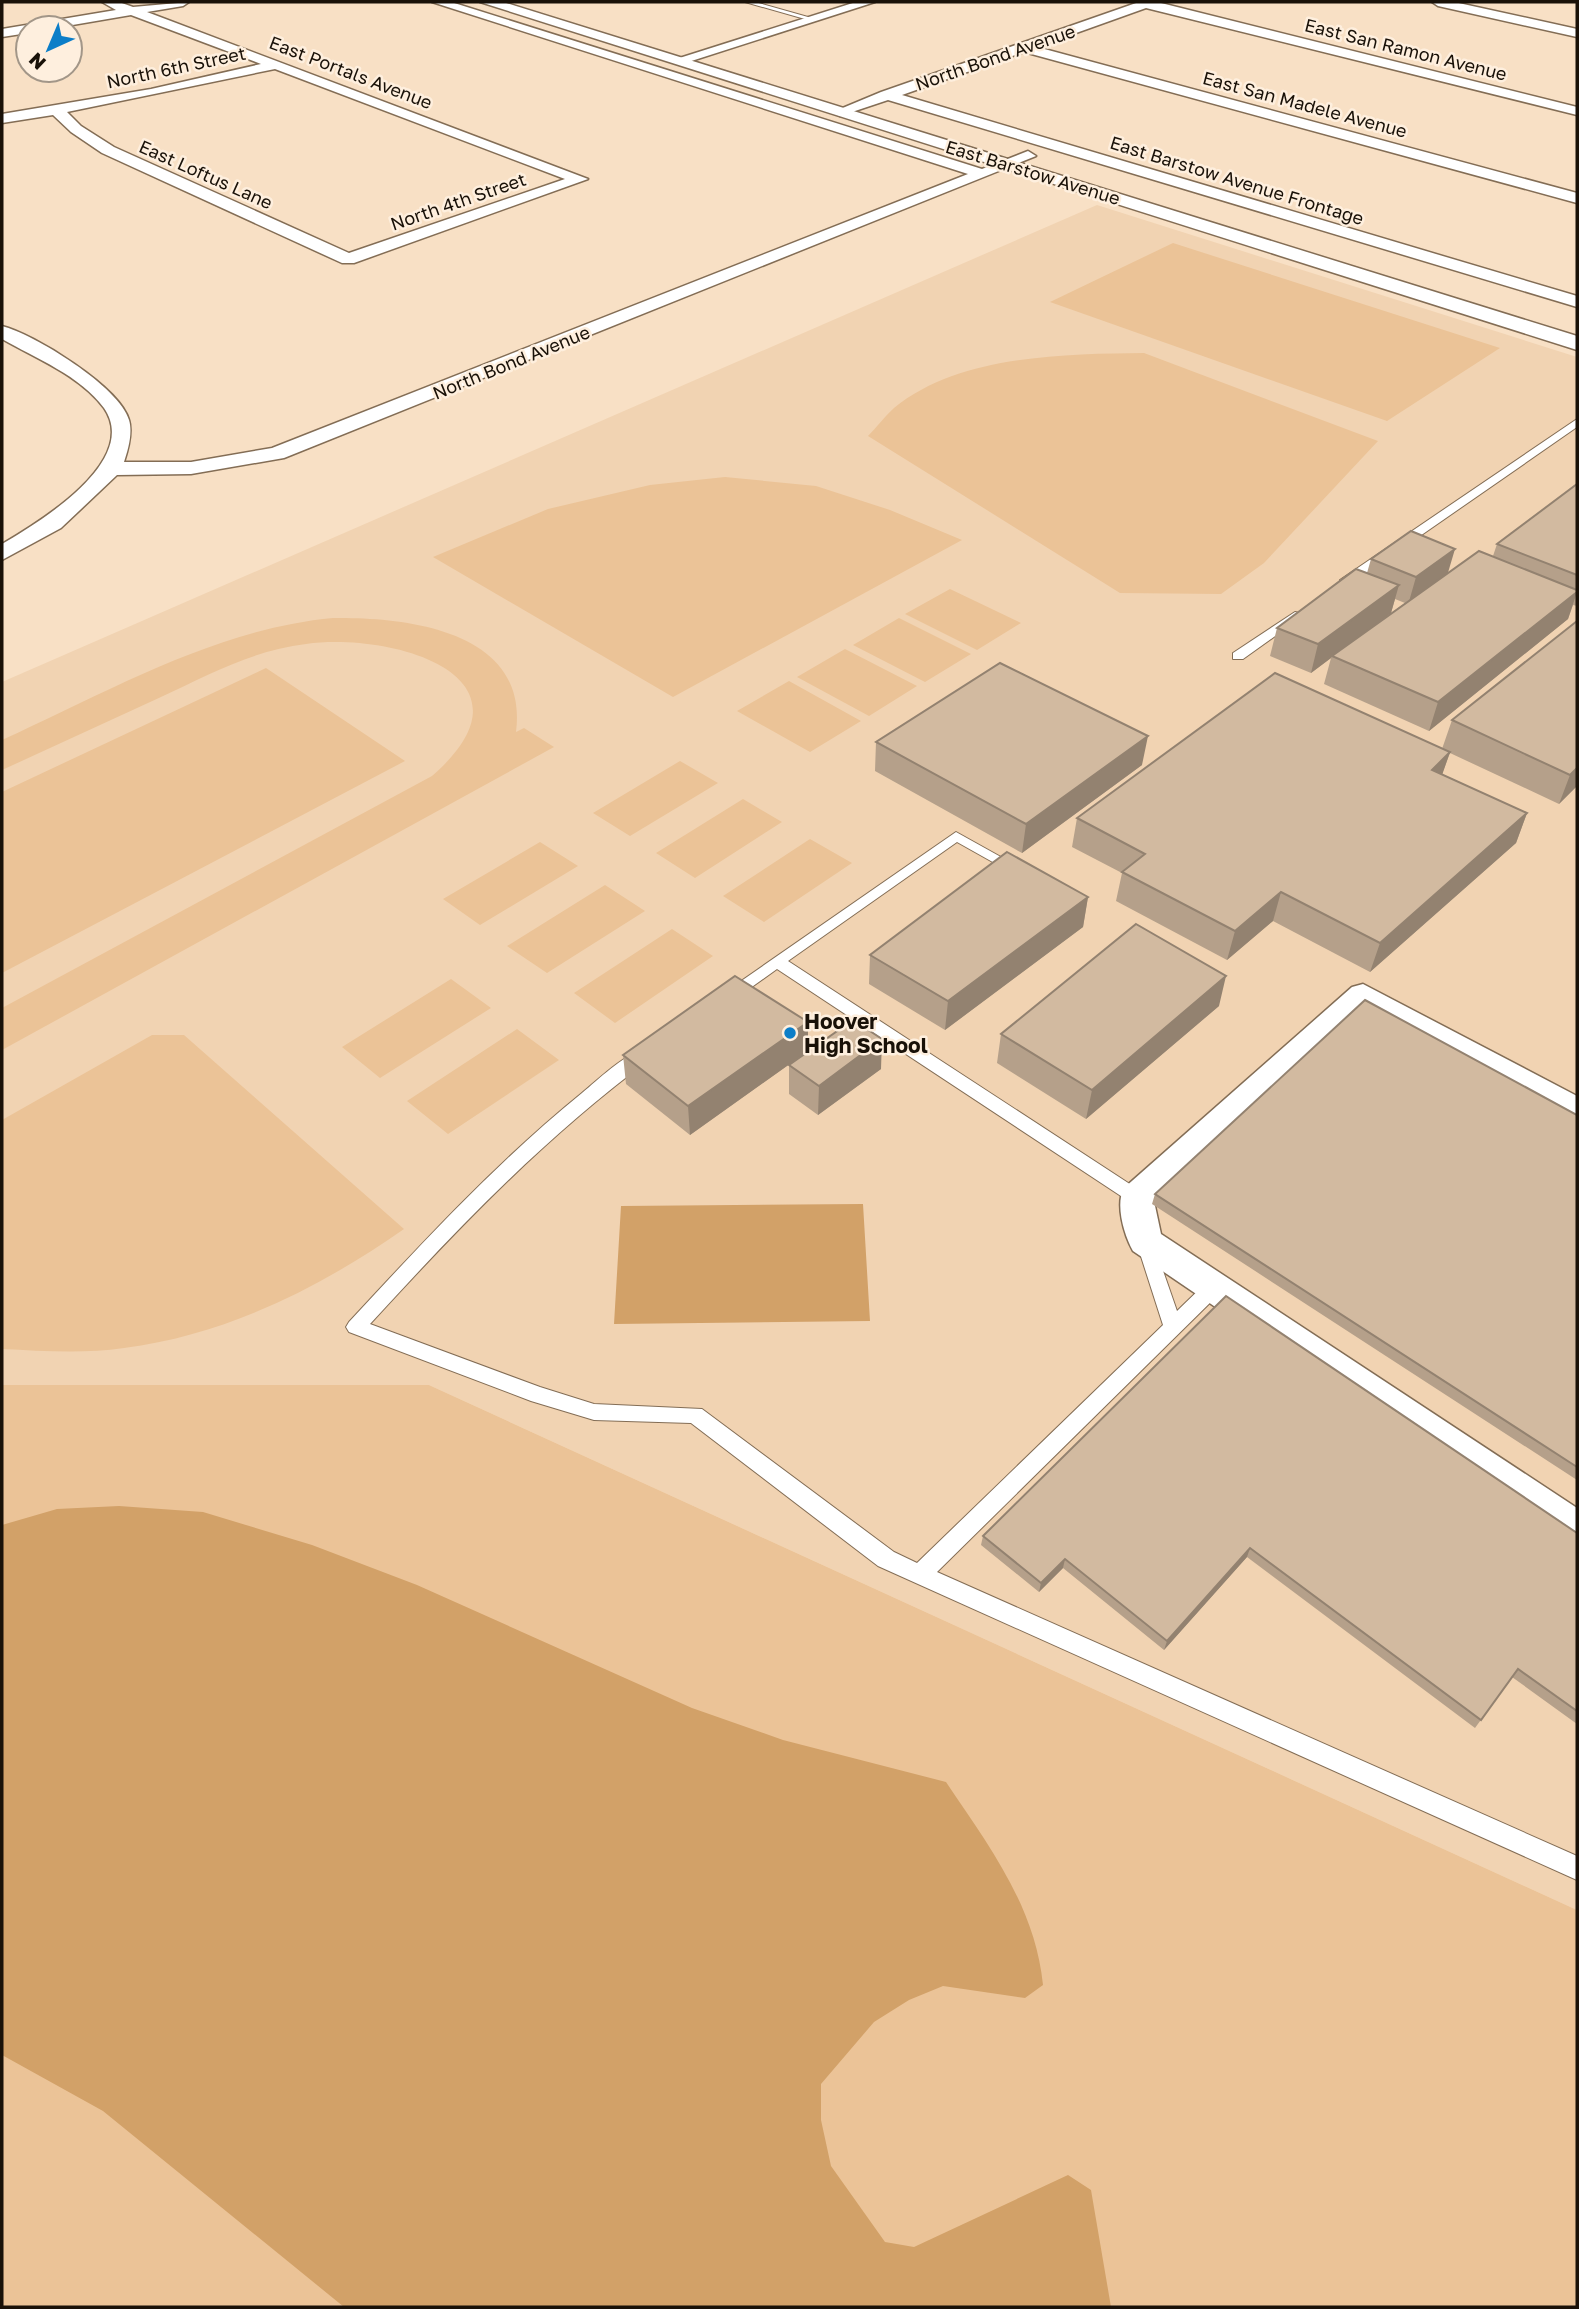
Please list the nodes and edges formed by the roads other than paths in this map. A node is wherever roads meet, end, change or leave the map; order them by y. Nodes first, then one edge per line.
1 (108, 2) edge
2 (183, 2) edge
3 (438, 2) edge
4 (488, 2) edge
5 (528, 2) edge
6 (748, 2) edge
7 (869, 2) edge
8 (1438, 2) edge
9 (1148, 3) edge
10 (133, 11) junction
11 (84, 19) edge
12 (812, 19) junction
13 (1577, 33) edge
14 (1022, 47) junction
15 (699, 54) junction
16 (677, 61) junction
17 (276, 65) junction
18 (886, 95) junction
19 (862, 104) junction
20 (57, 110) junction
21 (1577, 111) edge
22 (840, 112) junction
23 (2, 119) edge
24 (1028, 156) junction
25 (1006, 164) junction
26 (983, 174) junction
27 (580, 179) joint
28 (1577, 198) edge
29 (348, 259) joint
30 (1577, 302) edge
31 (1577, 324) edge
32 (2, 332) edge
33 (1577, 343) edge
34 (1577, 422) edge
35 (111, 469) junction
36 (2, 553) edge
37 (1328, 593) edge
38 (1306, 609) edge
39 (1238, 656) dead end
40 (1038, 880) edge
41 (777, 961) junction
42 (711, 1007) edge
43 (656, 1046) edge
44 (1577, 1110) edge
45 (1136, 1197) junction
46 (1145, 1241) junction
47 (1214, 1287) junction
48 (1173, 1327) junction
49 (1577, 1530) edge
50 (920, 1574) junction
51 (1577, 1868) edge

1 - 10 street, East Portals Avenue
2 - 10 street
3 - 26 street
4 - 16 main road, East Barstow Avenue
5 - 15 main road, East Barstow Avenue
6 - 12 lane
7 - 12 street
8 - 13 street
9 - 14 street, North Bond Avenue
9 - 21 street, East San Ramon Avenue
10 - 11 street
10 - 17 street, East Portals Avenue
12 - 15 street
14 - 18 street, North Bond Avenue
14 - 28 street, East San Madele Avenue
15 - 16 street
15 - 19 main road, East Barstow Avenue
16 - 22 main road, East Barstow Avenue
17 - 20 street, North 6th Street
17 - 27 street, East Portals Avenue
18 - 19 street, North Bond Avenue
18 - 30 street, East Barstow Avenue Frontage
19 - 22 street, North Bond Avenue
19 - 24 main road, East Barstow Avenue
20 - 23 street, North 6th Street
20 - 29 street, East Loftus Lane
22 - 25 main road, East Barstow Avenue
24 - 25 street, North Bond Avenue
24 - 31 main road, East Barstow Avenue
25 - 26 street, North Bond Avenue
25 - 33 main road, East Barstow Avenue
26 - 35 street, North Bond Avenue
27 - 29 street, North 4th Street
32 - 35 street
34 - 37 lane
35 - 36 street
38 - 39 lane
40 - 41 lane
41 - 42 lane
41 - 45 lane
43 - 50 lane
44 - 45 street
45 - 46 street
46 - 47 street
46 - 48 lane
47 - 48 lane
47 - 49 street
48 - 50 lane
50 - 51 lane

